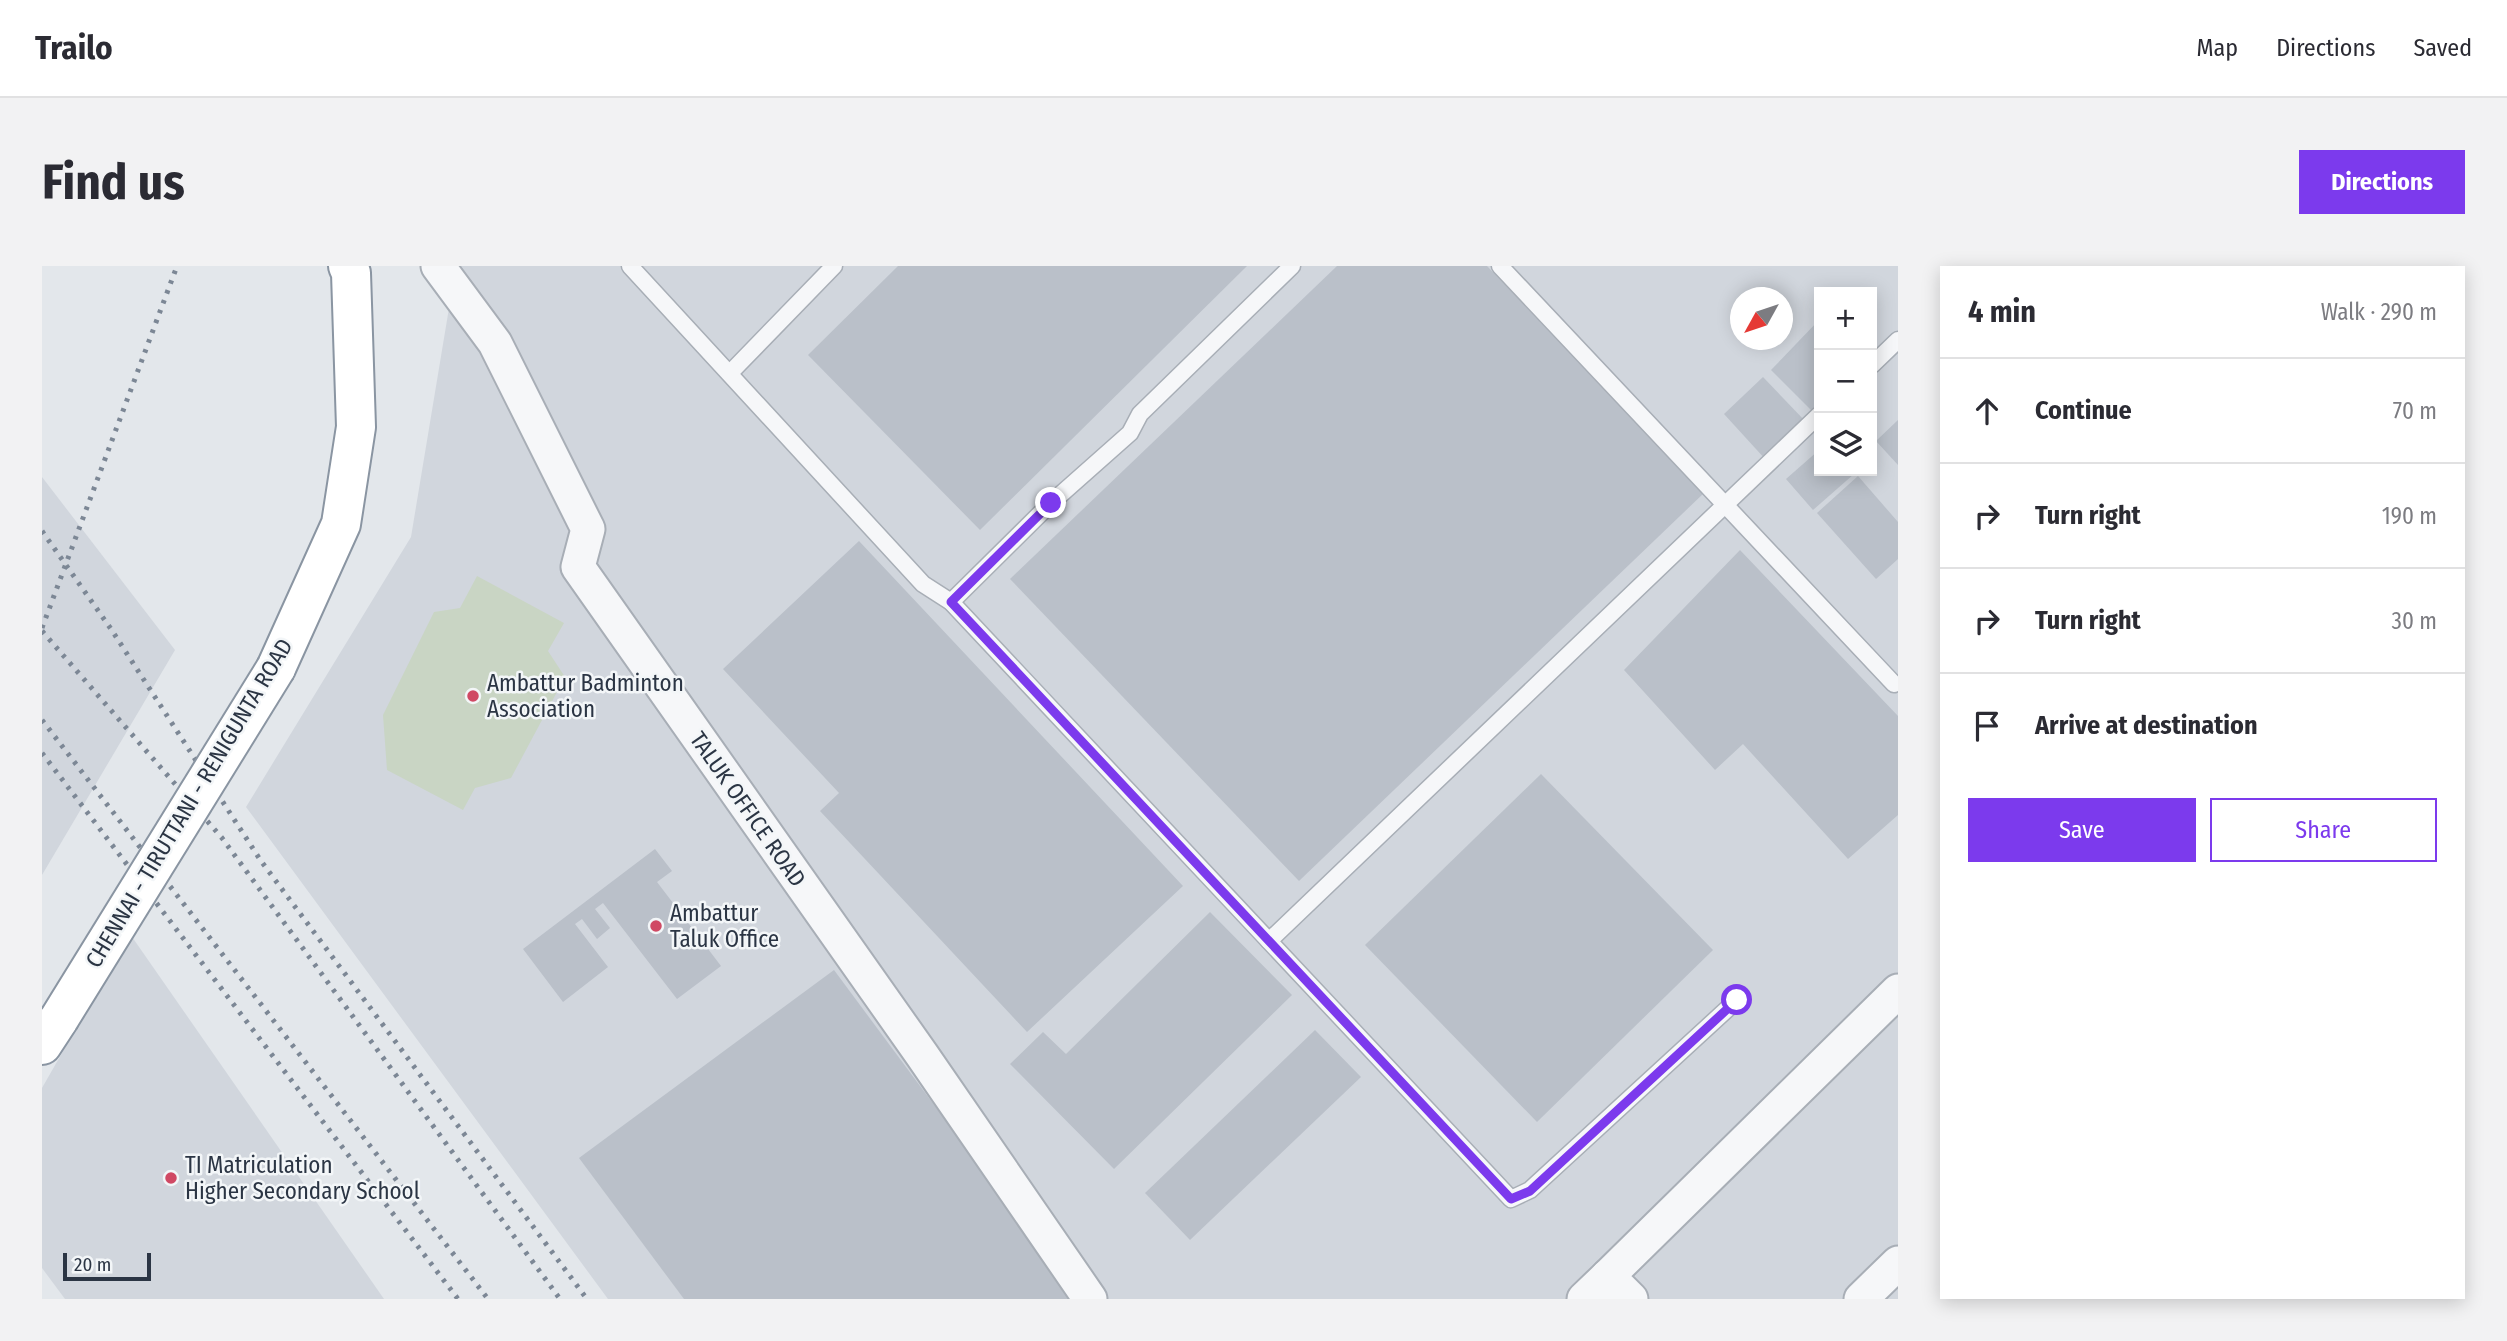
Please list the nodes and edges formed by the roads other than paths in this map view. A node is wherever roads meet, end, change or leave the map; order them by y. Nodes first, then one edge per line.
1 (348, 266) edge
2 (438, 266) edge
3 (631, 266) edge
4 (834, 266) edge
5 (1292, 266) edge
6 (1500, 266) edge
7 (1898, 340) edge
8 (1877, 360) edge
9 (730, 373) junction
10 (1814, 420) edge
11 (1725, 505) junction
12 (951, 602) junction
13 (1894, 684) dead end
14 (1269, 941) junction
15 (1898, 991) edge
16 (1737, 1000) dead end
17 (51, 1032) edge
18 (1898, 1263) edge
19 (1619, 1287) edge
20 (1090, 1299) edge
21 (1584, 1299) edge
22 (1861, 1299) edge

1 - 17 highway, CHENNAI - TIRUTTANI - RENIGUNTA ROAD, bridge
2 - 20 street, TALUK OFFICE ROAD
3 - 9 lane
4 - 9 lane
5 - 12 lane
6 - 11 lane
7 - 8 lane
9 - 12 lane
10 - 11 lane
11 - 13 lane
11 - 14 lane
12 - 14 lane
14 - 16 lane
15 - 19 street
18 - 22 street
19 - 21 street

